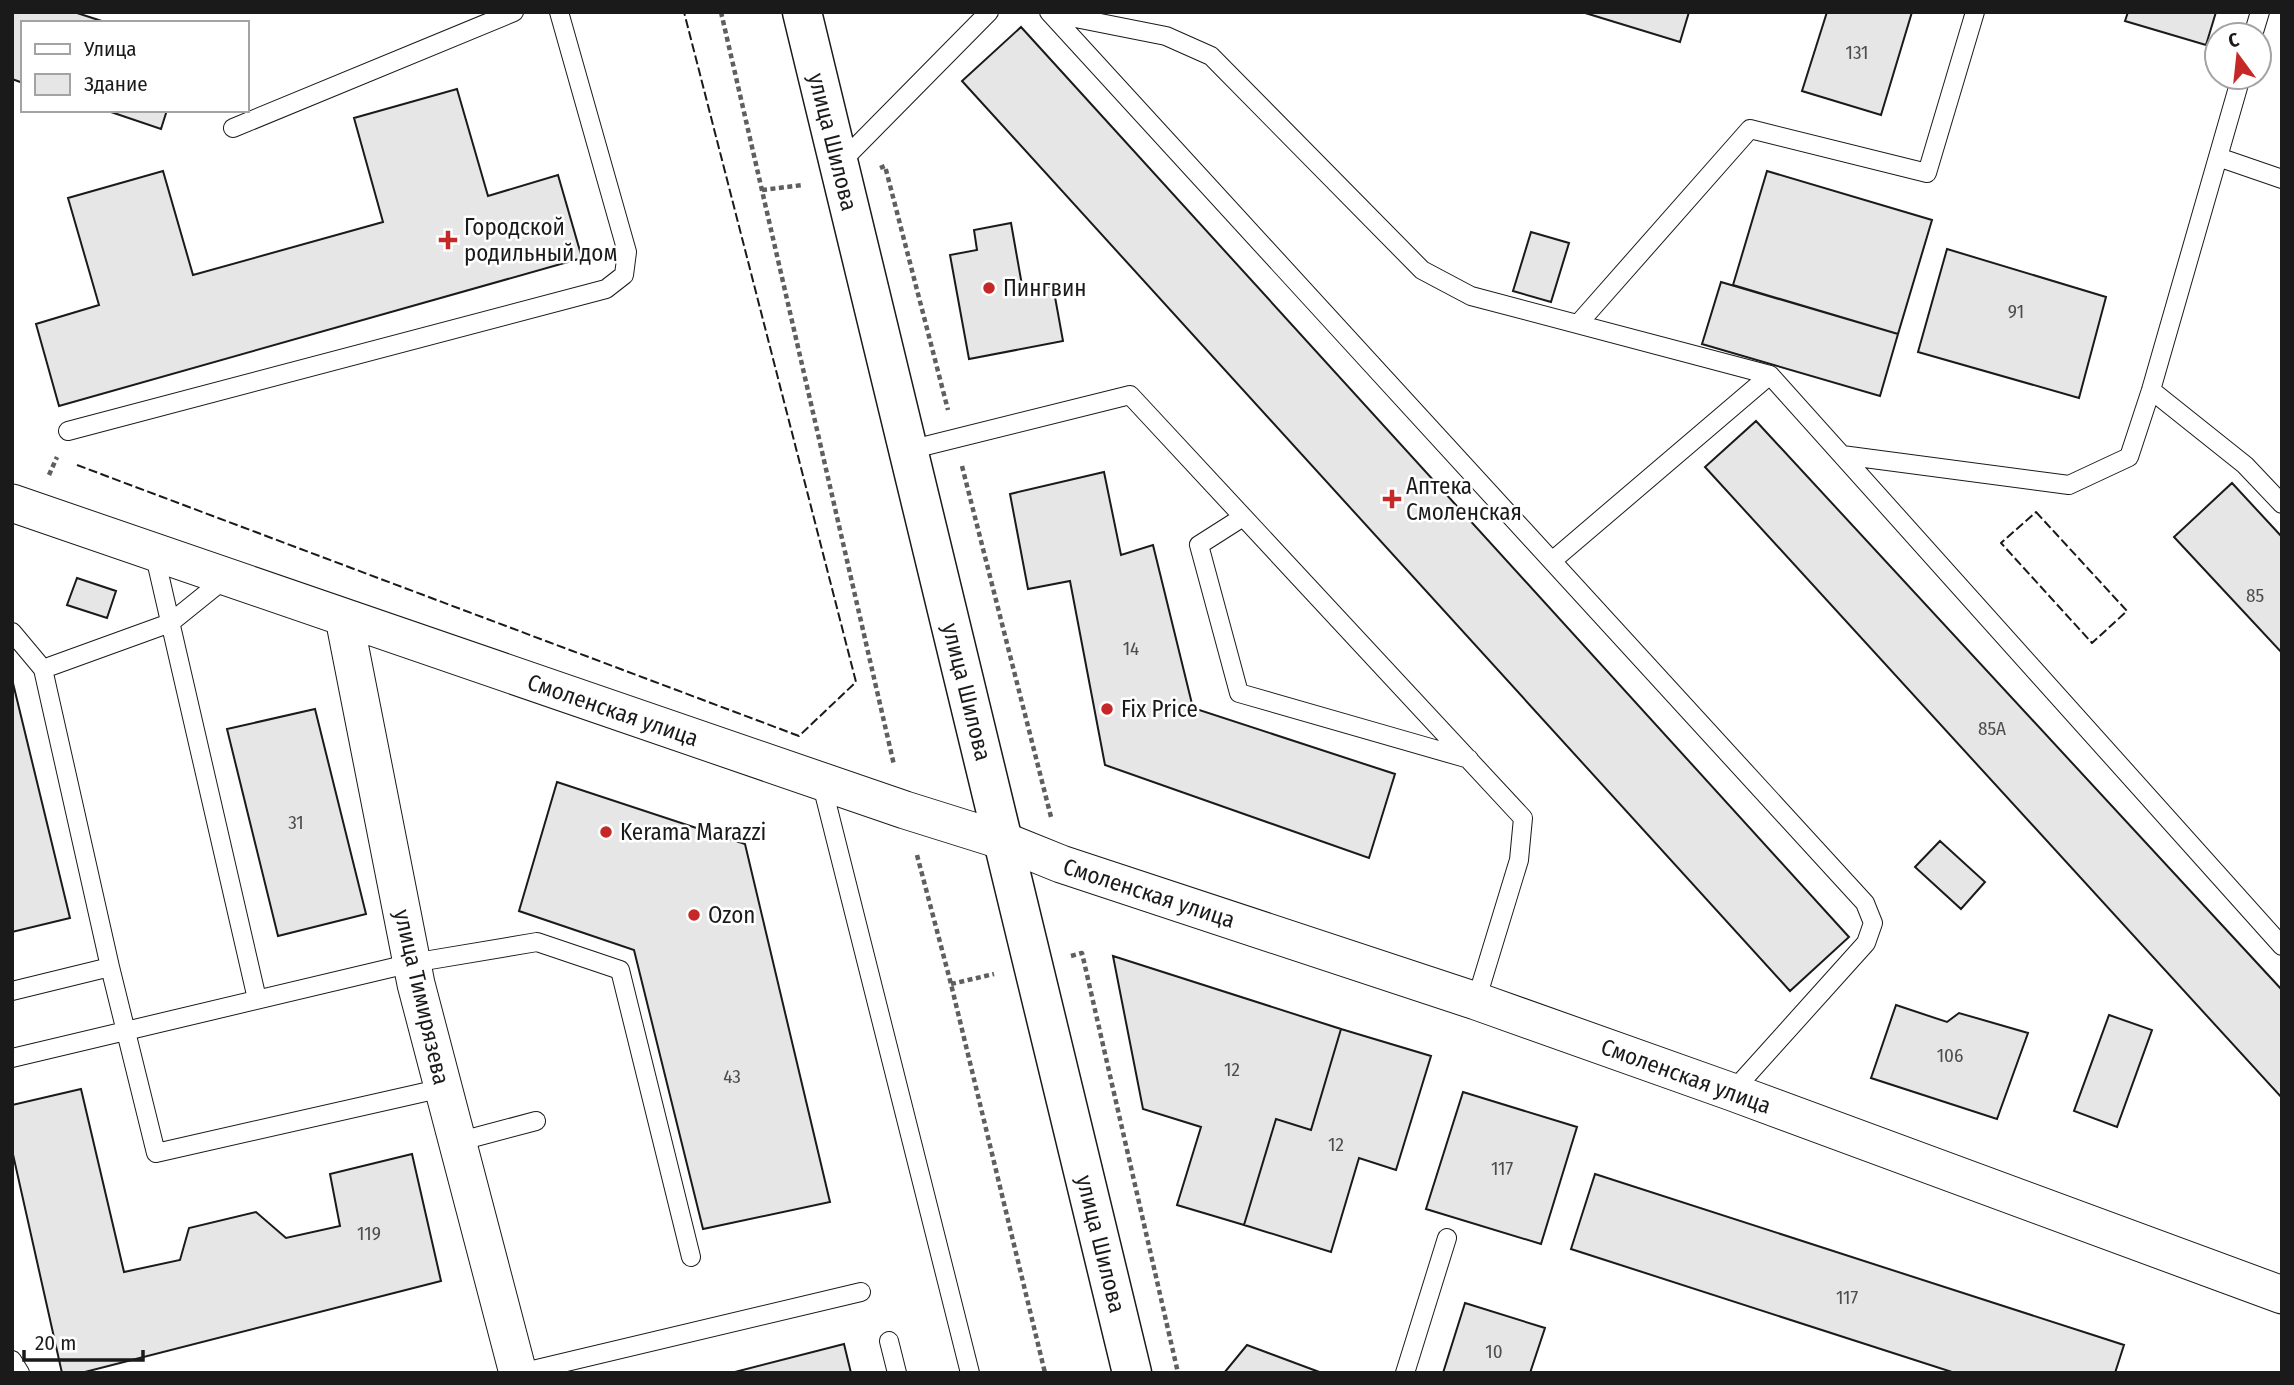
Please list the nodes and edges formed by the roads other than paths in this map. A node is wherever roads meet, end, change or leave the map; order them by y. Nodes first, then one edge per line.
1 (514, 12) edge
2 (559, 12) edge
3 (802, 12) edge
4 (989, 12) edge
5 (1975, 12) edge
6 (1050, 13) edge
7 (2237, 91) edge
8 (233, 128) dead end
9 (2218, 157) junction
10 (839, 164) junction
11 (2282, 179) edge
12 (1577, 324) junction
13 (1770, 375) junction
14 (2151, 390) junction
15 (68, 431) road end
16 (909, 450) junction
17 (1842, 455) junction
18 (2282, 504) edge
19 (23, 507) edge
20 (1243, 517) junction
21 (154, 552) junction
22 (1552, 561) junction
23 (227, 577) junction
24 (344, 618) junction
25 (170, 623) junction
26 (12, 632) edge
27 (43, 669) junction
28 (1469, 759) junction
29 (821, 781) junction
30 (1004, 841) junction
31 (2282, 946) edge
32 (412, 963) junction
33 (110, 967) junction
34 (12, 990) edge
35 (257, 999) junction
36 (1476, 1002) junction
37 (126, 1030) junction
38 (12, 1058) edge
39 (443, 1088) junction
40 (1732, 1092) junction
41 (536, 1121) dead end
42 (457, 1142) junction
43 (1447, 1238) dead end
44 (691, 1257) dead end
45 (861, 1292) dead end
46 (2282, 1295) edge
47 (889, 1341) dead end
48 (12, 1360) edge
49 (20, 1373) edge
50 (519, 1373) edge
51 (897, 1373) edge
52 (970, 1373) edge
53 (1132, 1373) edge
54 (1405, 1373) edge

1 - 8 lane
2 - 15 lane
3 - 10 main road, улица Шилова
4 - 10 lane
5 - 12 lane
6 - 12 lane
6 - 22 lane
7 - 9 lane
9 - 11 lane
9 - 14 lane
10 - 16 main road, улица Шилова
12 - 13 lane
13 - 17 lane
13 - 22 lane
14 - 17 lane
14 - 18 lane
16 - 20 lane
16 - 30 main road, улица Шилова
17 - 31 lane
19 - 21 street, Смоленская улица
20 - 28 lane
20 - 28 lane
21 - 23 street, Смоленская улица
21 - 25 lane
22 - 40 lane
23 - 24 street, Смоленская улица
23 - 25 lane
24 - 29 street, Смоленская улица
24 - 32 street, улица Тимирязева
25 - 27 lane
25 - 35 lane
26 - 27 lane
27 - 33 lane
28 - 36 lane
29 - 30 street, Смоленская улица
29 - 52 lane
30 - 36 street, Смоленская улица
30 - 53 main road, улица Шилова
32 - 35 lane
32 - 39 street, улица Тимирязева
32 - 44 lane
33 - 34 lane
33 - 37 lane
35 - 37 lane
36 - 40 street, Смоленская улица
37 - 38 lane
37 - 39 lane
39 - 42 street, улица Тимирязева
40 - 46 street, Смоленская улица
41 - 42 lane
42 - 50 street, улица Тимирязева
43 - 54 lane
45 - 50 lane
47 - 51 lane
48 - 49 lane

